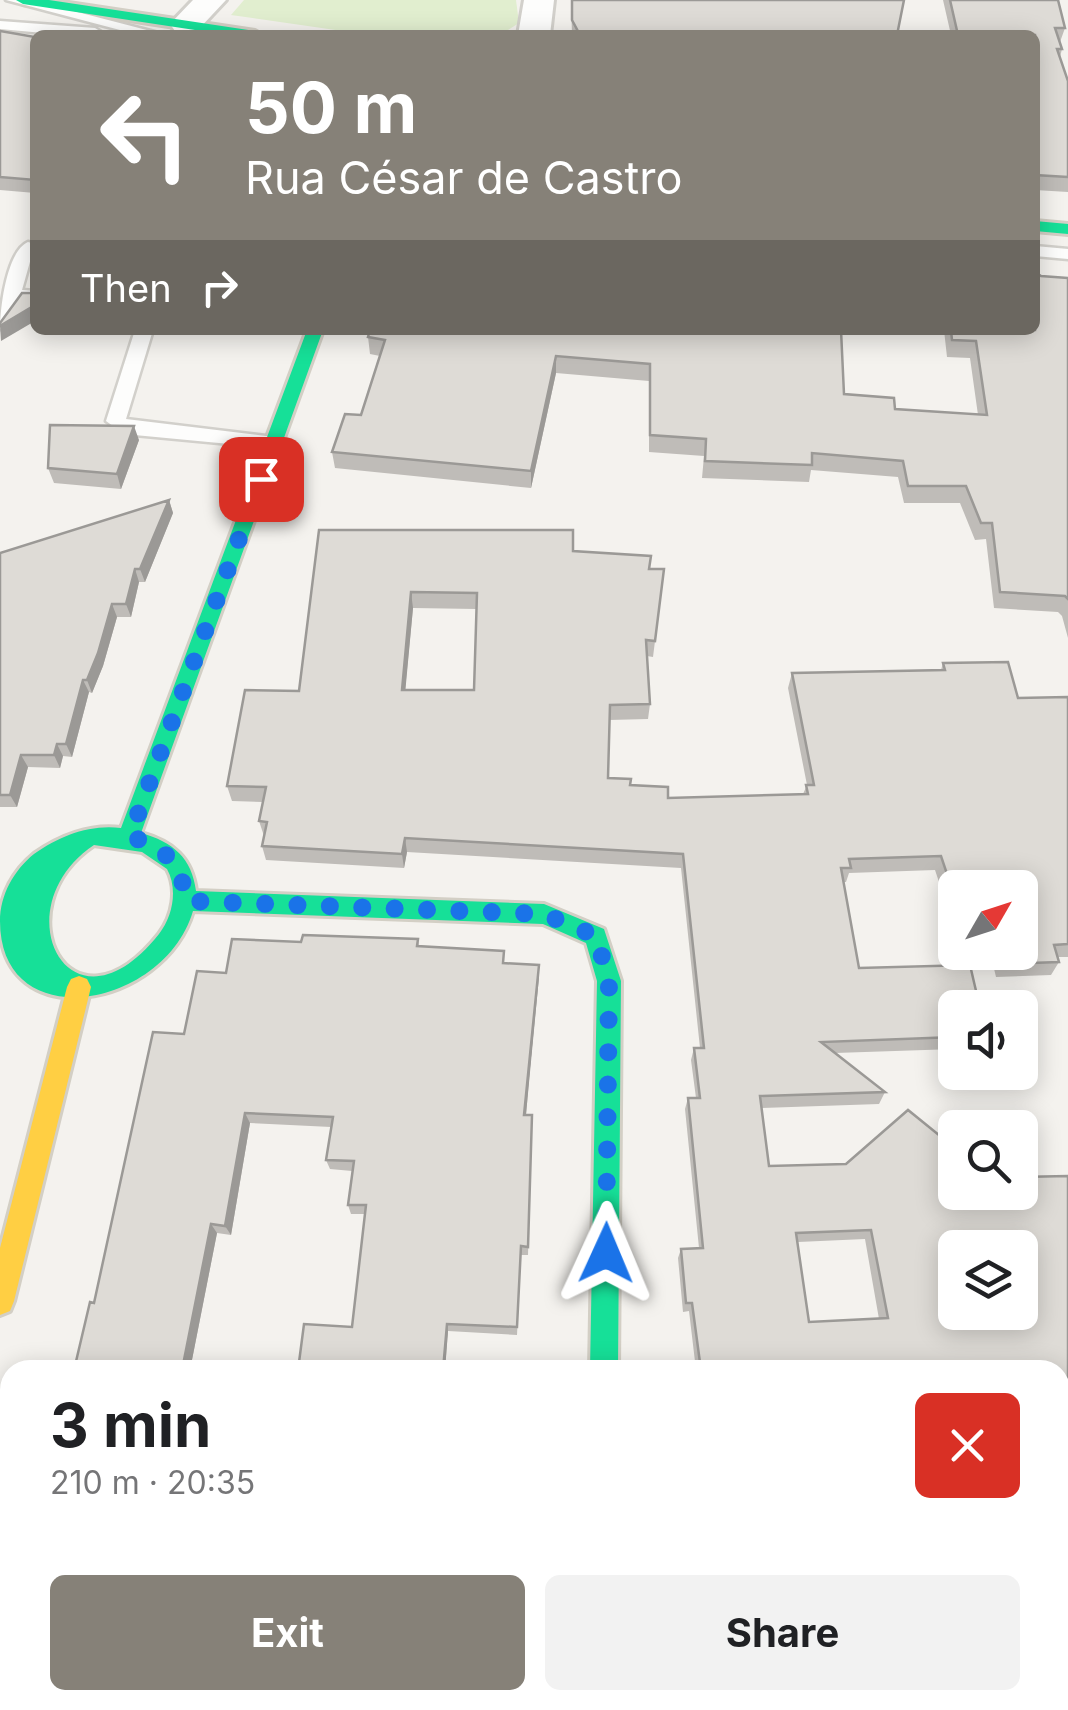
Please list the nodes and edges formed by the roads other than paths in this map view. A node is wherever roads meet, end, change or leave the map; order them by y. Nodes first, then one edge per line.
1 (13, 0) edge
2 (23, 0) edge
3 (211, 0) edge
4 (538, 0) edge
5 (0, 26) edge
6 (56, 30) edge
7 (172, 30) edge
8 (535, 30) edge
9 (30, 32) edge
10 (1040, 226) edge
11 (1068, 229) edge
12 (28, 247) dead end
13 (1042, 252) edge
14 (1068, 253) edge
15 (11, 295) junction
16 (30, 297) edge
17 (0, 323) edge
18 (142, 335) edge
19 (314, 335) edge
20 (274, 444) junction
21 (130, 836) junction
22 (5, 901) edge
23 (187, 901) junction
24 (79, 987) junction
25 (0, 1301) edge
26 (604, 1360) edge

1 - 7 lane
2 - 7 street
3 - 7 street
4 - 8 street
5 - 6 lane
5 - 9 street
10 - 11 street
12 - 15 lane
13 - 14 lane
15 - 16 lane
15 - 17 lane
18 - 20 lane
19 - 20 street
20 - 21 street
21 - 22 street
21 - 23 street
22 - 24 street
23 - 24 street
23 - 26 street
24 - 25 street

